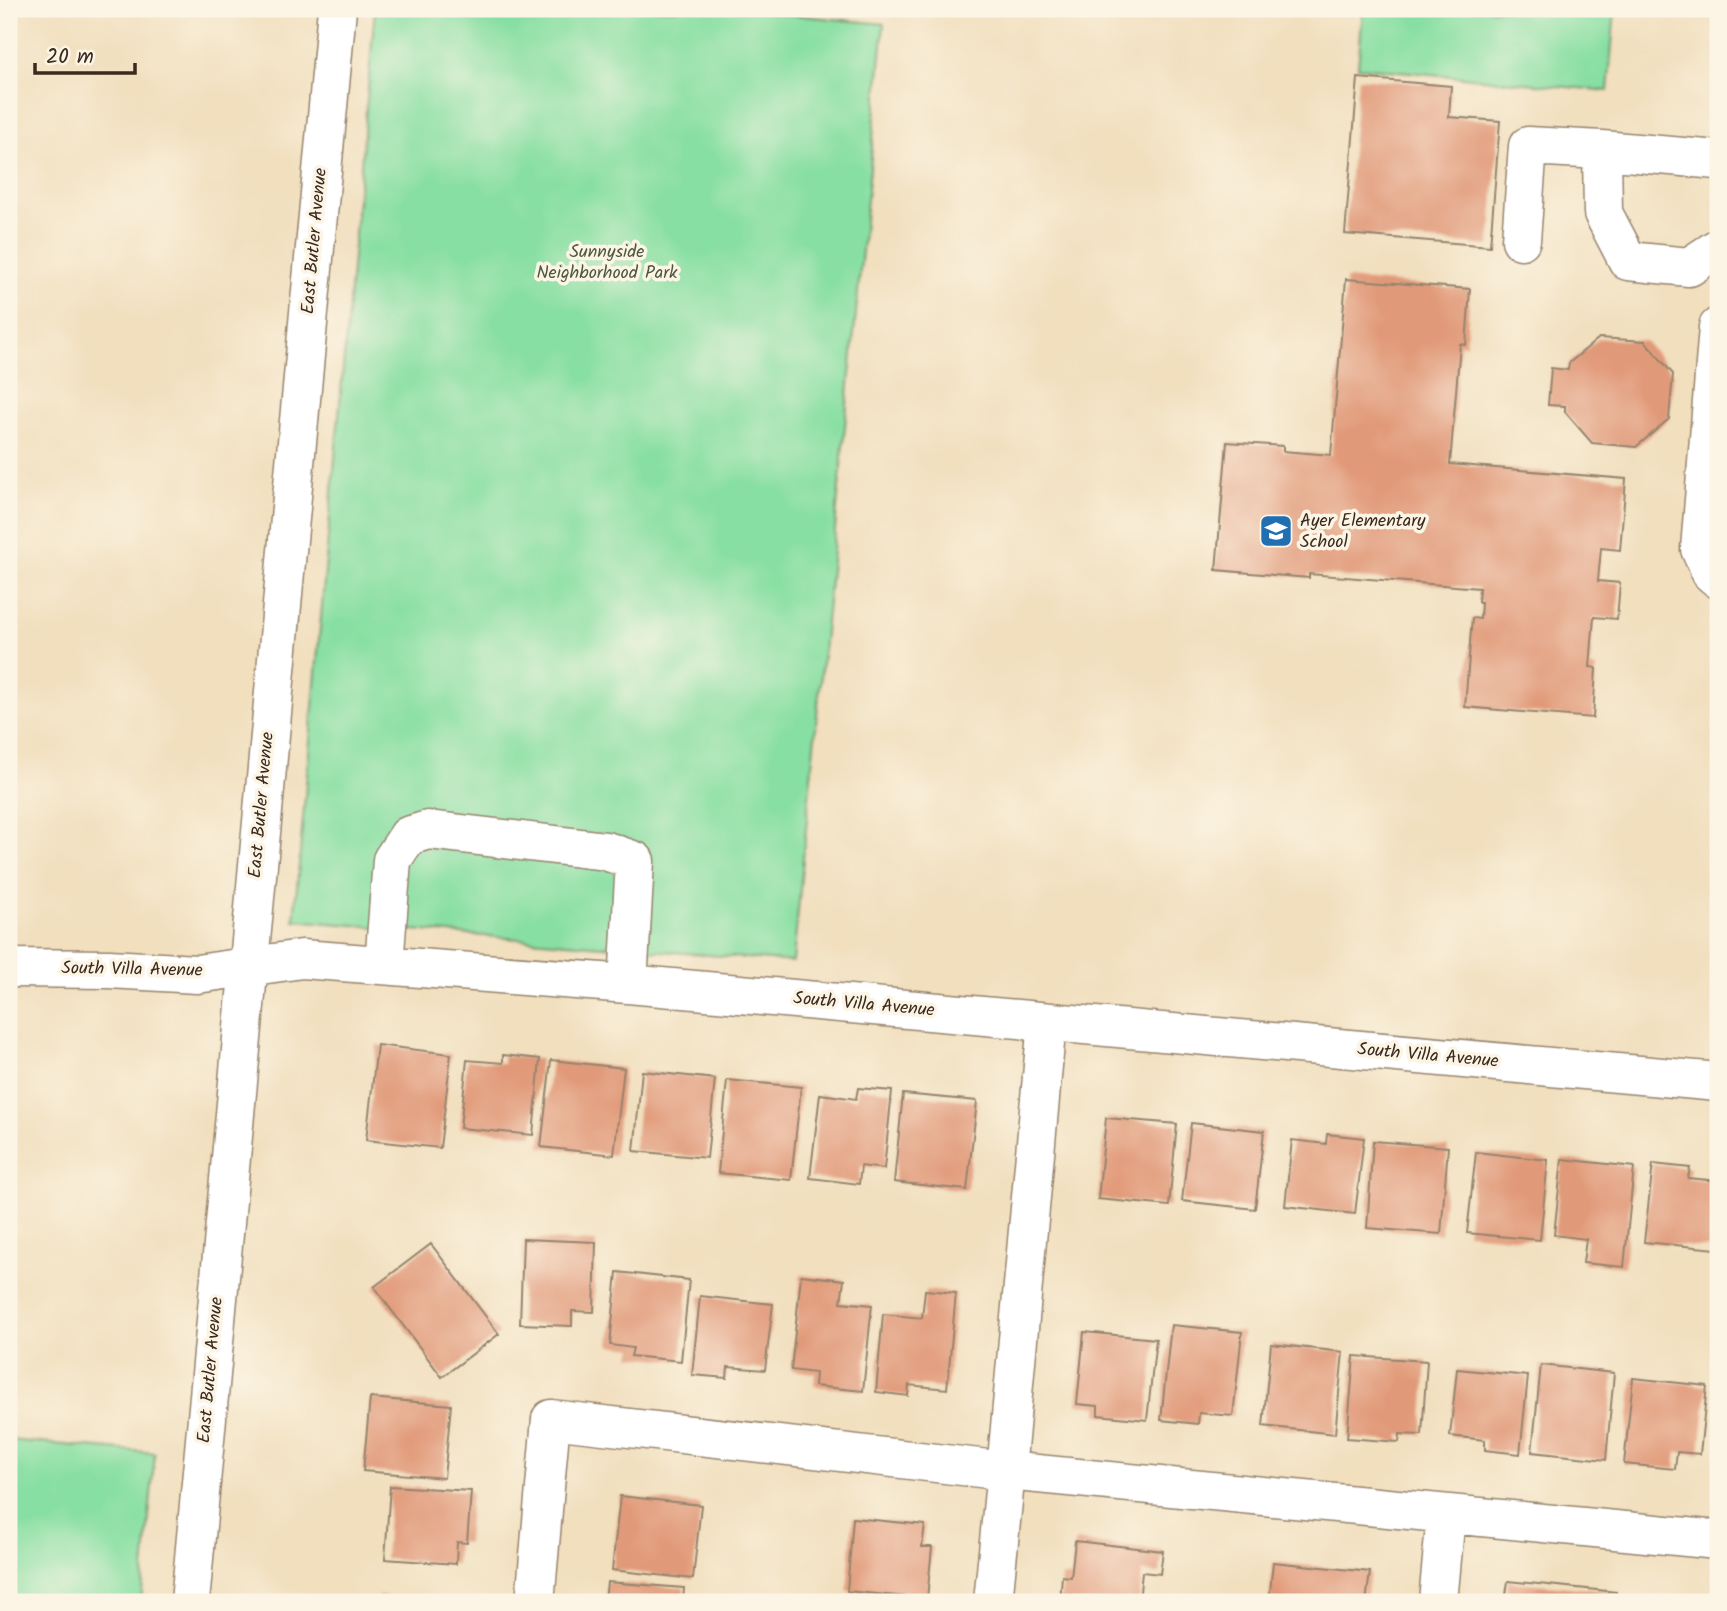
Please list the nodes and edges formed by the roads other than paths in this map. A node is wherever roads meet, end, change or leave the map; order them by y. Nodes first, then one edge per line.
1 (337, 9) edge
2 (1602, 150) junction
3 (1718, 160) edge
4 (1521, 240) dead end
5 (1718, 248) edge
6 (1718, 327) edge
7 (1718, 579) edge
8 (384, 965) junction
9 (9, 968) edge
10 (247, 968) junction
11 (628, 984) junction
12 (1047, 1021) junction
13 (1718, 1082) edge
14 (1006, 1471) junction
15 (1446, 1515) junction
16 (1718, 1540) edge
17 (190, 1602) edge
18 (536, 1602) edge
19 (993, 1602) edge
20 (1438, 1602) edge

1 - 10 street, East Butler Avenue
2 - 3 street
2 - 4 street
2 - 5 street
6 - 7 street
8 - 10 street, South Villa Avenue
8 - 11 street, South Villa Avenue
8 - 11 street
9 - 10 street, South Villa Avenue
10 - 17 street, East Butler Avenue
11 - 12 street, South Villa Avenue
12 - 13 street, South Villa Avenue
12 - 14 street
14 - 15 street
14 - 18 street
14 - 19 street
15 - 16 street
15 - 20 street

